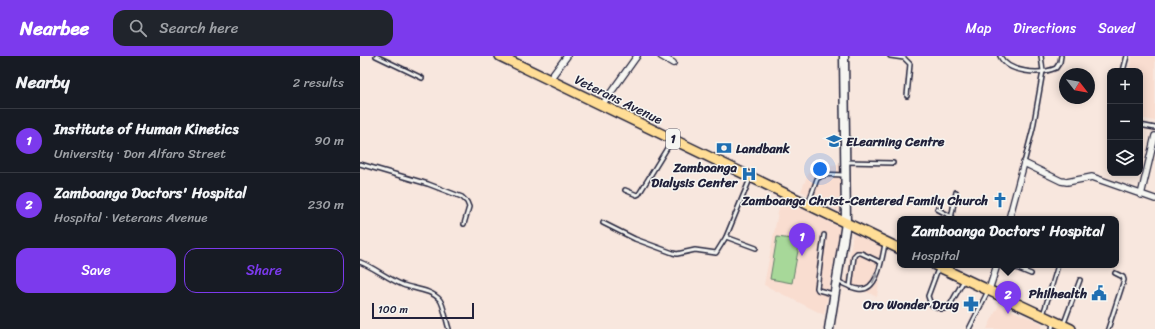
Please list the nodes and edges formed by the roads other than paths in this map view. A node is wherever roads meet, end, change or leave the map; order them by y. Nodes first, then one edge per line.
1 (376, 56) edge
2 (500, 56) edge
3 (567, 56) edge
4 (637, 56) edge
5 (661, 56) edge
6 (844, 56) edge
7 (890, 56) edge
8 (1000, 56) edge
9 (1041, 56) edge
10 (1061, 56) edge
11 (1127, 56) edge
12 (673, 63) dead end
13 (1124, 68) edge
14 (1043, 71) junction
15 (422, 78) dead end
16 (550, 79) junction
17 (907, 96) dead end
18 (602, 105) junction
19 (1143, 126) edge
20 (1155, 128) edge
21 (1155, 136) edge
22 (673, 139) junction
23 (845, 162) junction
24 (893, 163) dead end
25 (1024, 163) junction
26 (360, 164) edge
27 (845, 176) junction
28 (751, 177) junction
29 (625, 190) dead end
30 (956, 192) dead end
31 (1141, 195) junction
32 (1155, 199) edge
33 (807, 204) junction
34 (937, 209) dead end
35 (949, 216) edge
36 (952, 216) edge
37 (1010, 216) edge
38 (603, 223) dead end
39 (846, 223) junction
40 (464, 224) dead end
41 (824, 235) dead end
42 (726, 237) junction
43 (886, 242) junction
44 (756, 248) dead end
45 (897, 248) edge
46 (360, 262) edge
47 (880, 262) junction
48 (937, 268) edge
49 (942, 268) edge
50 (996, 268) edge
51 (1016, 268) edge
52 (1057, 268) edge
53 (1115, 273) dead end
54 (1031, 274) dead end
55 (965, 279) junction
56 (836, 280) junction
57 (1080, 280) dead end
58 (850, 287) junction
59 (989, 290) junction
60 (834, 295) junction
61 (1043, 316) junction
62 (1053, 325) edge
63 (1067, 327) edge
64 (448, 329) edge
65 (829, 329) edge
66 (970, 329) edge
67 (1108, 329) edge

1 - 15 lane
2 - 16 main road, Veterans Avenue / 1
3 - 16 street
4 - 18 street
5 - 12 street
6 - 23 main road
7 - 17 lane
8 - 14 lane
9 - 14 lane
10 - 14 lane
11 - 13 lane
14 - 25 lane
16 - 18 main road, Veterans Avenue / 1
18 - 22 main road, Veterans Avenue / 1
19 - 20 lane
21 - 31 street
22 - 28 main road, Veterans Avenue / 1
22 - 29 lane
23 - 24 lane
23 - 27 main road
25 - 31 street
25 - 37 street
26 - 40 lane
27 - 33 lane
27 - 39 main road
28 - 33 main road, Veterans Avenue / 1
28 - 42 lane
30 - 36 lane
31 - 32 street
33 - 39 main road, Veterans Avenue / 1
34 - 35 lane
38 - 42 lane
39 - 43 main road, Veterans Avenue / 1
39 - 56 main road
41 - 60 lane
42 - 44 lane
43 - 45 main road, Veterans Avenue / 1
43 - 47 lane
46 - 64 lane
58 -> 47 lane
47 - 58 lane
48 - 55 lane
49 - 55 main road
50 - 59 street
51 - 54 lane
52 - 61 lane
53 - 67 lane
55 - 59 main road
56 - 58 lane
56 - 60 main road
57 - 63 lane
59 - 61 main road
59 - 66 lane
60 - 65 main road
61 - 62 main road
62 - 63 main road

